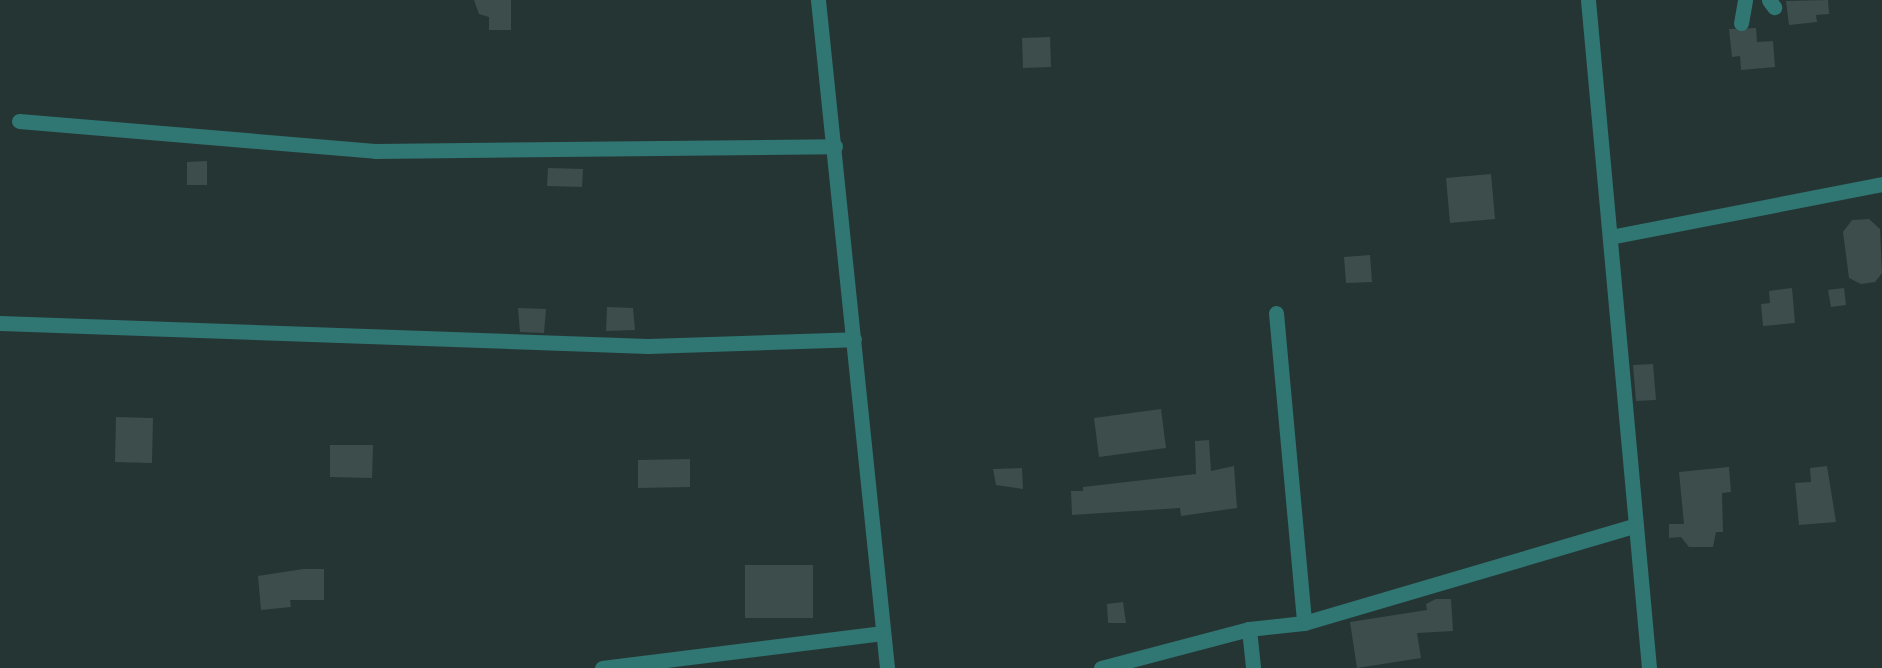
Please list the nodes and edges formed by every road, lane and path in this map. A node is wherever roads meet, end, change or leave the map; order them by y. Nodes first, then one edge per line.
1 (818, 0) edge
2 (1588, 0) edge
3 (1745, 0) edge
4 (1741, 23) dead end
5 (19, 121) dead end
6 (835, 146) junction
7 (1882, 184) edge
8 (1610, 237) junction
9 (1276, 313) dead end
10 (0, 323) edge
11 (854, 339) junction
12 (1636, 525) junction
13 (1304, 623) junction
14 (1249, 628) junction
15 (883, 633) junction
16 (602, 668) edge
17 (886, 668) edge
18 (1101, 668) edge
19 (1253, 668) edge
20 (1649, 668) edge

1 - 6 street
2 - 8 street
3 - 4 street
5 - 6 street
6 - 11 street
7 - 8 street
8 - 12 street
9 - 13 street
10 - 11 street
11 - 15 street
12 - 13 street
12 - 20 street
13 - 14 street
14 - 18 street
14 - 19 street
15 - 16 street
15 - 17 street

